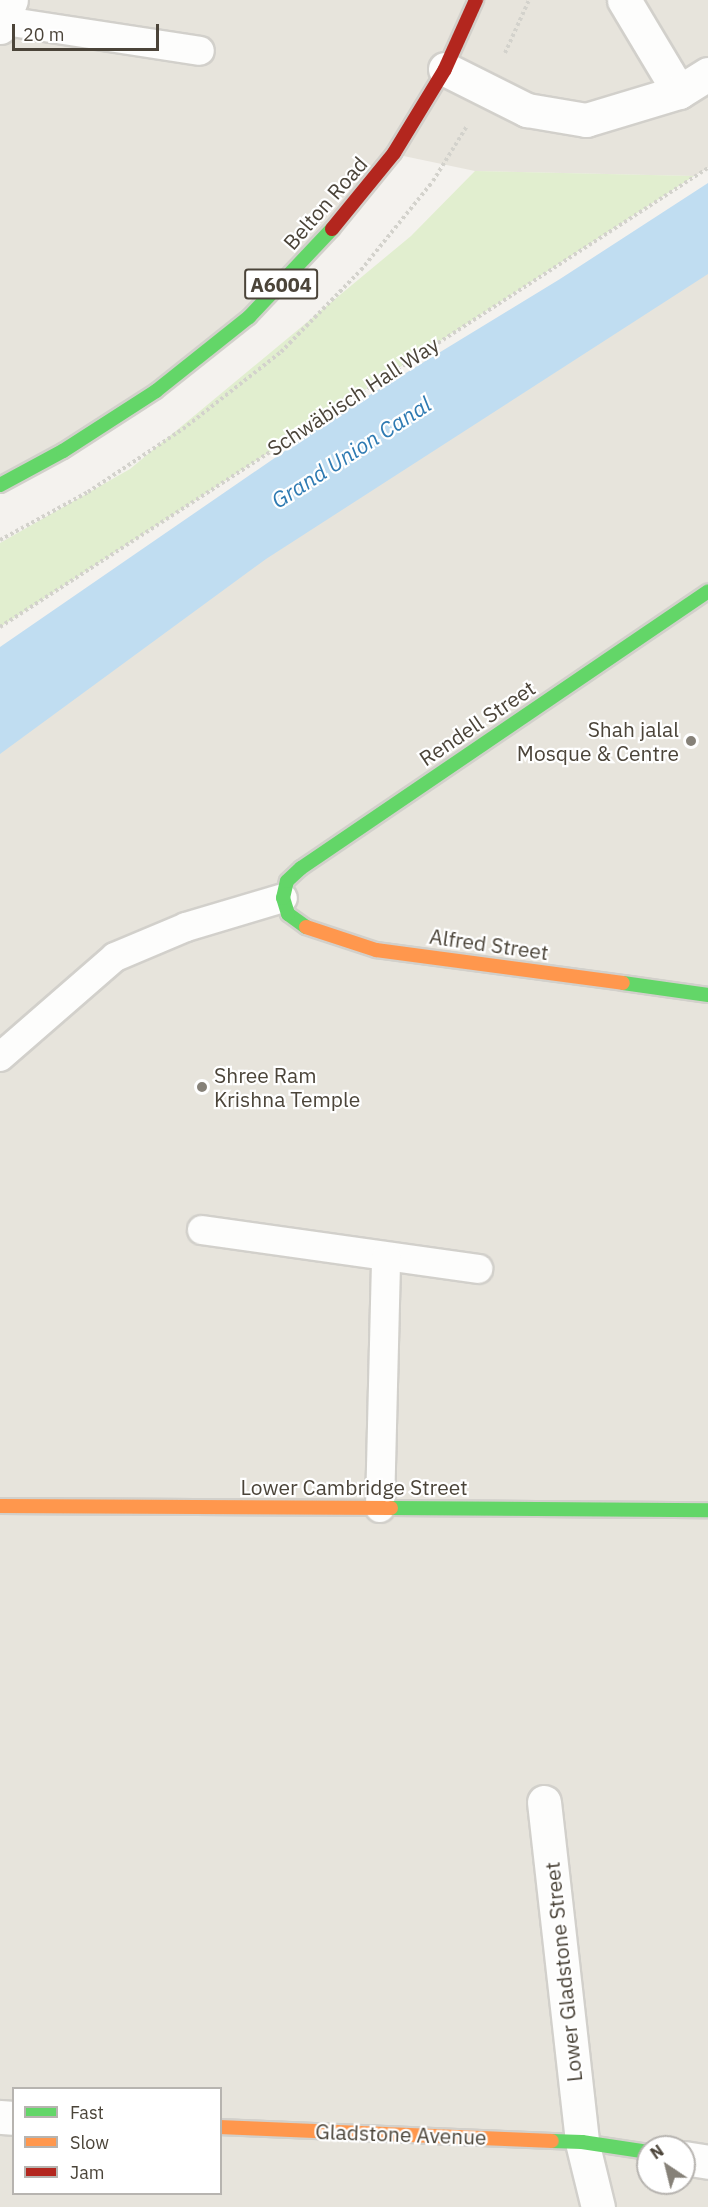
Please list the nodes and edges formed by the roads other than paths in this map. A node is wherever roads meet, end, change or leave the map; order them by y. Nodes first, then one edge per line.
1 (476, 0) edge
2 (624, 0) edge
3 (5, 16) edge
4 (200, 51) dead end
5 (446, 69) junction
6 (708, 74) edge
7 (679, 92) junction
8 (0, 485) edge
9 (708, 591) edge
10 (283, 898) junction
11 (708, 995) edge
12 (0, 1057) edge
13 (202, 1230) dead end
14 (386, 1257) junction
15 (478, 1269) dead end
16 (0, 1506) edge
17 (380, 1508) junction
18 (708, 1510) edge
19 (544, 1802) dead end
20 (222, 2127) edge
21 (582, 2142) junction
22 (636, 2150) edge
23 (598, 2207) edge

1 - 5 street, Belton Road / A6004
2 - 7 street
3 - 4 lane
5 - 7 street
5 - 8 street, Belton Road / A6004
6 - 7 street
9 - 10 street, Rendell Street
10 - 11 street, Alfred Street
10 - 12 lane
13 - 14 lane
14 - 15 lane
14 - 17 lane
16 - 17 street, Lower Cambridge Street
17 - 18 street, Lower Cambridge Street
19 - 21 street, Lower Gladstone Street
20 - 21 street, Gladstone Avenue
21 - 22 street, Gladstone Avenue
21 - 23 street, Lower Gladstone Street

